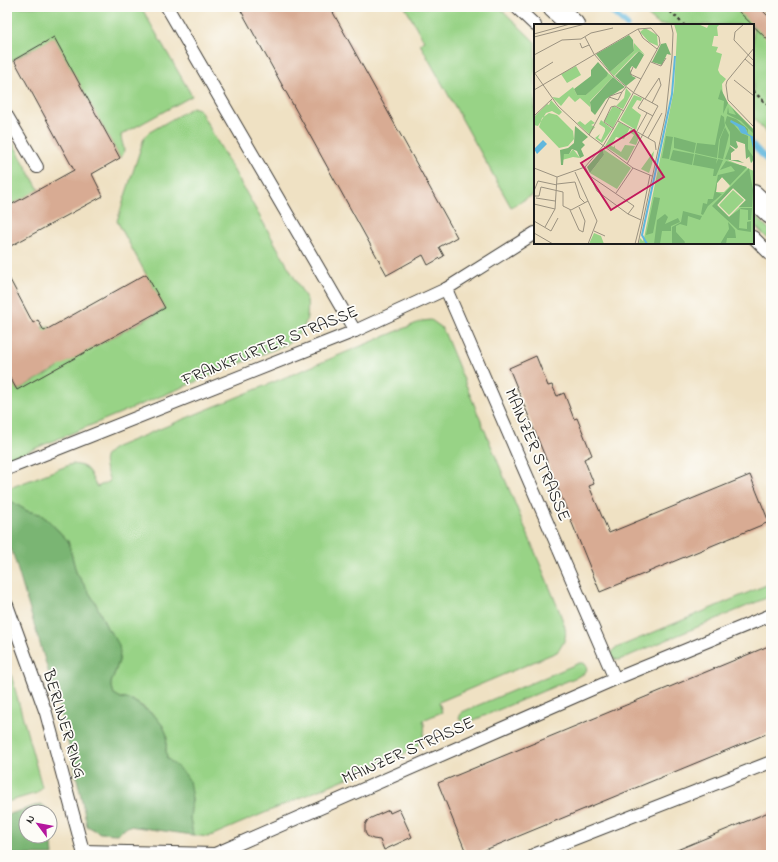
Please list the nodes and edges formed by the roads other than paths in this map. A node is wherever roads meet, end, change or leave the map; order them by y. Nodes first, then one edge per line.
1 (167, 7) edge
2 (516, 7) edge
3 (554, 7) edge
4 (534, 24) edge
5 (572, 24) edge
6 (7, 116) edge
7 (37, 167) dead end
8 (754, 197) edge
9 (771, 214) edge
10 (534, 234) edge
11 (754, 238) edge
12 (771, 255) edge
13 (446, 289) junction
14 (355, 331) junction
15 (7, 469) edge
16 (7, 605) edge
17 (771, 615) edge
18 (615, 679) junction
19 (771, 762) edge
20 (83, 853) edge
21 (215, 854) edge
22 (219, 855) edge
23 (533, 855) edge

1 - 14 lane
2 - 4 lane
3 - 5 street
6 - 7 lane
8 - 9 street
10 - 13 lane, FRANKFURTER STRASSE
11 - 12 lane
13 - 14 lane, FRANKFURTER STRASSE
13 - 18 lane, MAINZER STRASSE
14 - 15 lane, FRANKFURTER STRASSE
16 - 20 lane, BERLINER RING
17 - 18 lane, MAINZER STRASSE
18 - 21 lane, MAINZER STRASSE
19 - 23 lane
20 - 21 lane, MAINZER STRASSE
21 - 22 lane, MAINZER STRASSE

